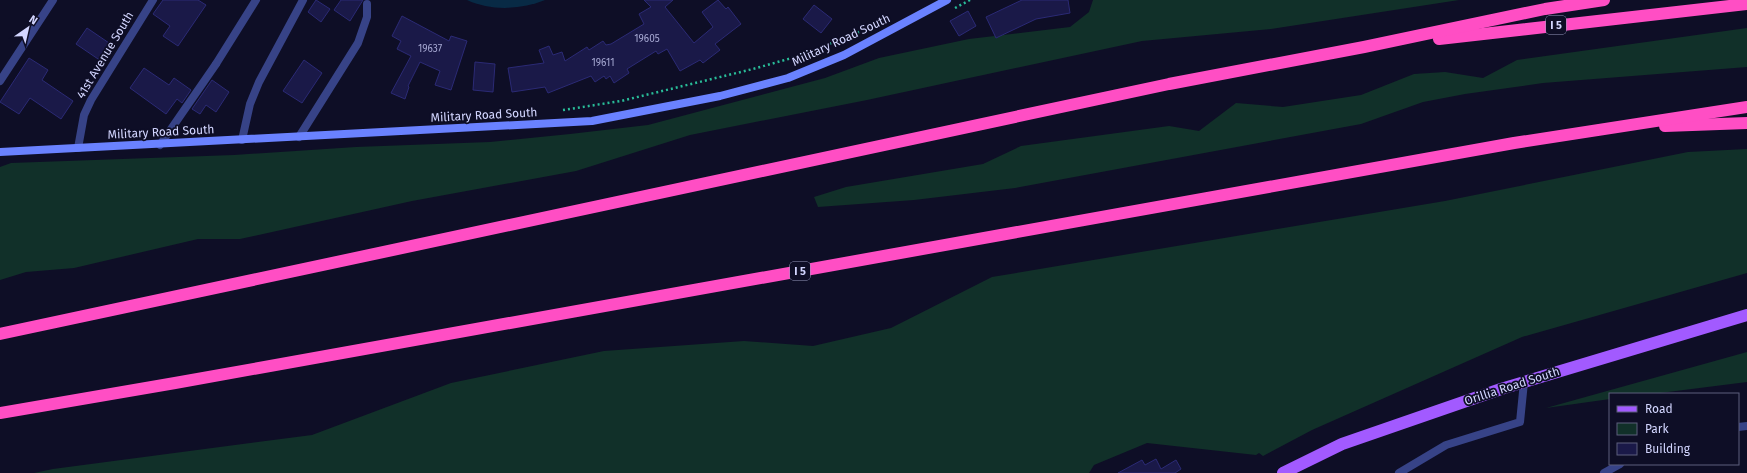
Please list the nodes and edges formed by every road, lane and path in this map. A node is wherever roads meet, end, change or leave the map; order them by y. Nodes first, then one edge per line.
1 (53, 0) edge
2 (152, 0) edge
3 (256, 0) edge
4 (303, 0) edge
5 (947, 0) edge
6 (1604, 0) edge
7 (367, 4) dead end
8 (1747, 4) edge
9 (874, 26) dead end
10 (1364, 47) junction
11 (0, 81) edge
12 (1747, 107) edge
13 (556, 111) dead end
14 (1747, 123) edge
15 (1600, 130) junction
16 (299, 137) junction
17 (242, 140) junction
18 (160, 144) junction
19 (78, 148) junction
20 (0, 152) edge
21 (1747, 315) edge
22 (0, 334) edge
23 (1524, 382) junction
24 (0, 413) edge
25 (1618, 465) edge
26 (1283, 473) edge
27 (1399, 473) edge
28 (1604, 473) edge

1 - 11 street
2 - 19 street, 41st Avenue South
3 - 18 street
4 - 17 street
5 - 16 main road, Military Road South
6 - 10 highway
7 - 16 street
8 - 10 highway, I 5
9 - 13 path
10 - 22 highway, I 5
12 - 15 highway, I 5
14 - 15 highway
15 - 24 highway, I 5
16 - 17 main road, Military Road South
17 - 18 main road, Military Road South
18 - 19 main road, Military Road South
19 - 20 main road, Military Road South
21 - 23 main road, Orillia Road South
23 - 26 main road, Orillia Road South
23 - 27 street
25 - 28 street

